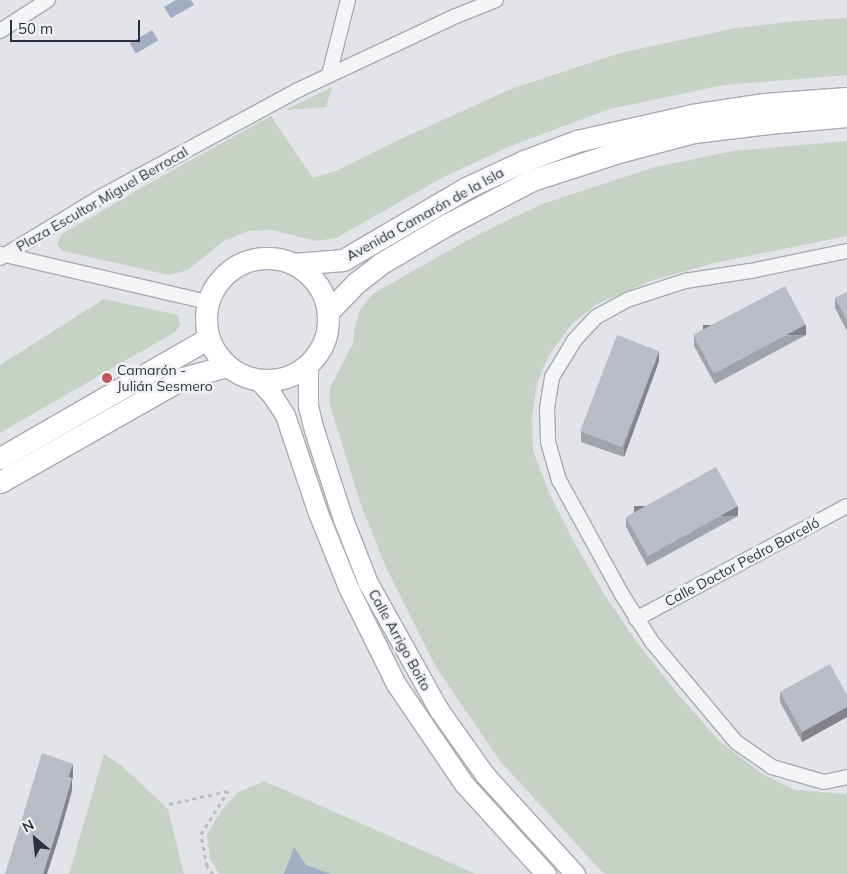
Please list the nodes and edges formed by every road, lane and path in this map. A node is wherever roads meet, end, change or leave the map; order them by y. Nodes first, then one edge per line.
1 (48, 0) edge
2 (348, 0) edge
3 (496, 0) edge
4 (0, 31) edge
5 (329, 75) junction
6 (847, 98) edge
7 (847, 116) edge
8 (847, 250) edge
9 (2, 256) edge
10 (294, 264) junction
11 (208, 302) junction
12 (328, 312) junction
13 (209, 338) junction
14 (308, 365) junction
15 (227, 366) junction
16 (257, 379) junction
17 (0, 458) edge
18 (0, 482) edge
19 (847, 506) edge
20 (636, 619) junction
21 (847, 777) edge
22 (168, 804) dead end
23 (213, 874) edge
24 (546, 874) edge
25 (575, 874) edge

1 - 4 street
2 - 5 street
3 - 5 street, Plaza Escultor Miguel Berrocal
5 - 9 street, Plaza Escultor Miguel Berrocal
6 - 10 main road, Avenida Camarón de la Isla
7 - 12 main road, Avenida Camarón de la Isla
8 - 20 street
9 - 11 street, Plaza Escultor Miguel Berrocal
10 - 11 main road
10 - 12 main road
11 - 13 main road
12 - 14 main road
13 - 15 main road
13 - 17 main road
14 - 16 main road
14 - 25 main road, Calle Arrigo Boito
15 - 16 main road
15 - 18 main road
16 - 24 main road, Calle Arrigo Boito
19 - 20 street, Calle Doctor Pedro Barceló
20 - 21 street
22 - 23 path

